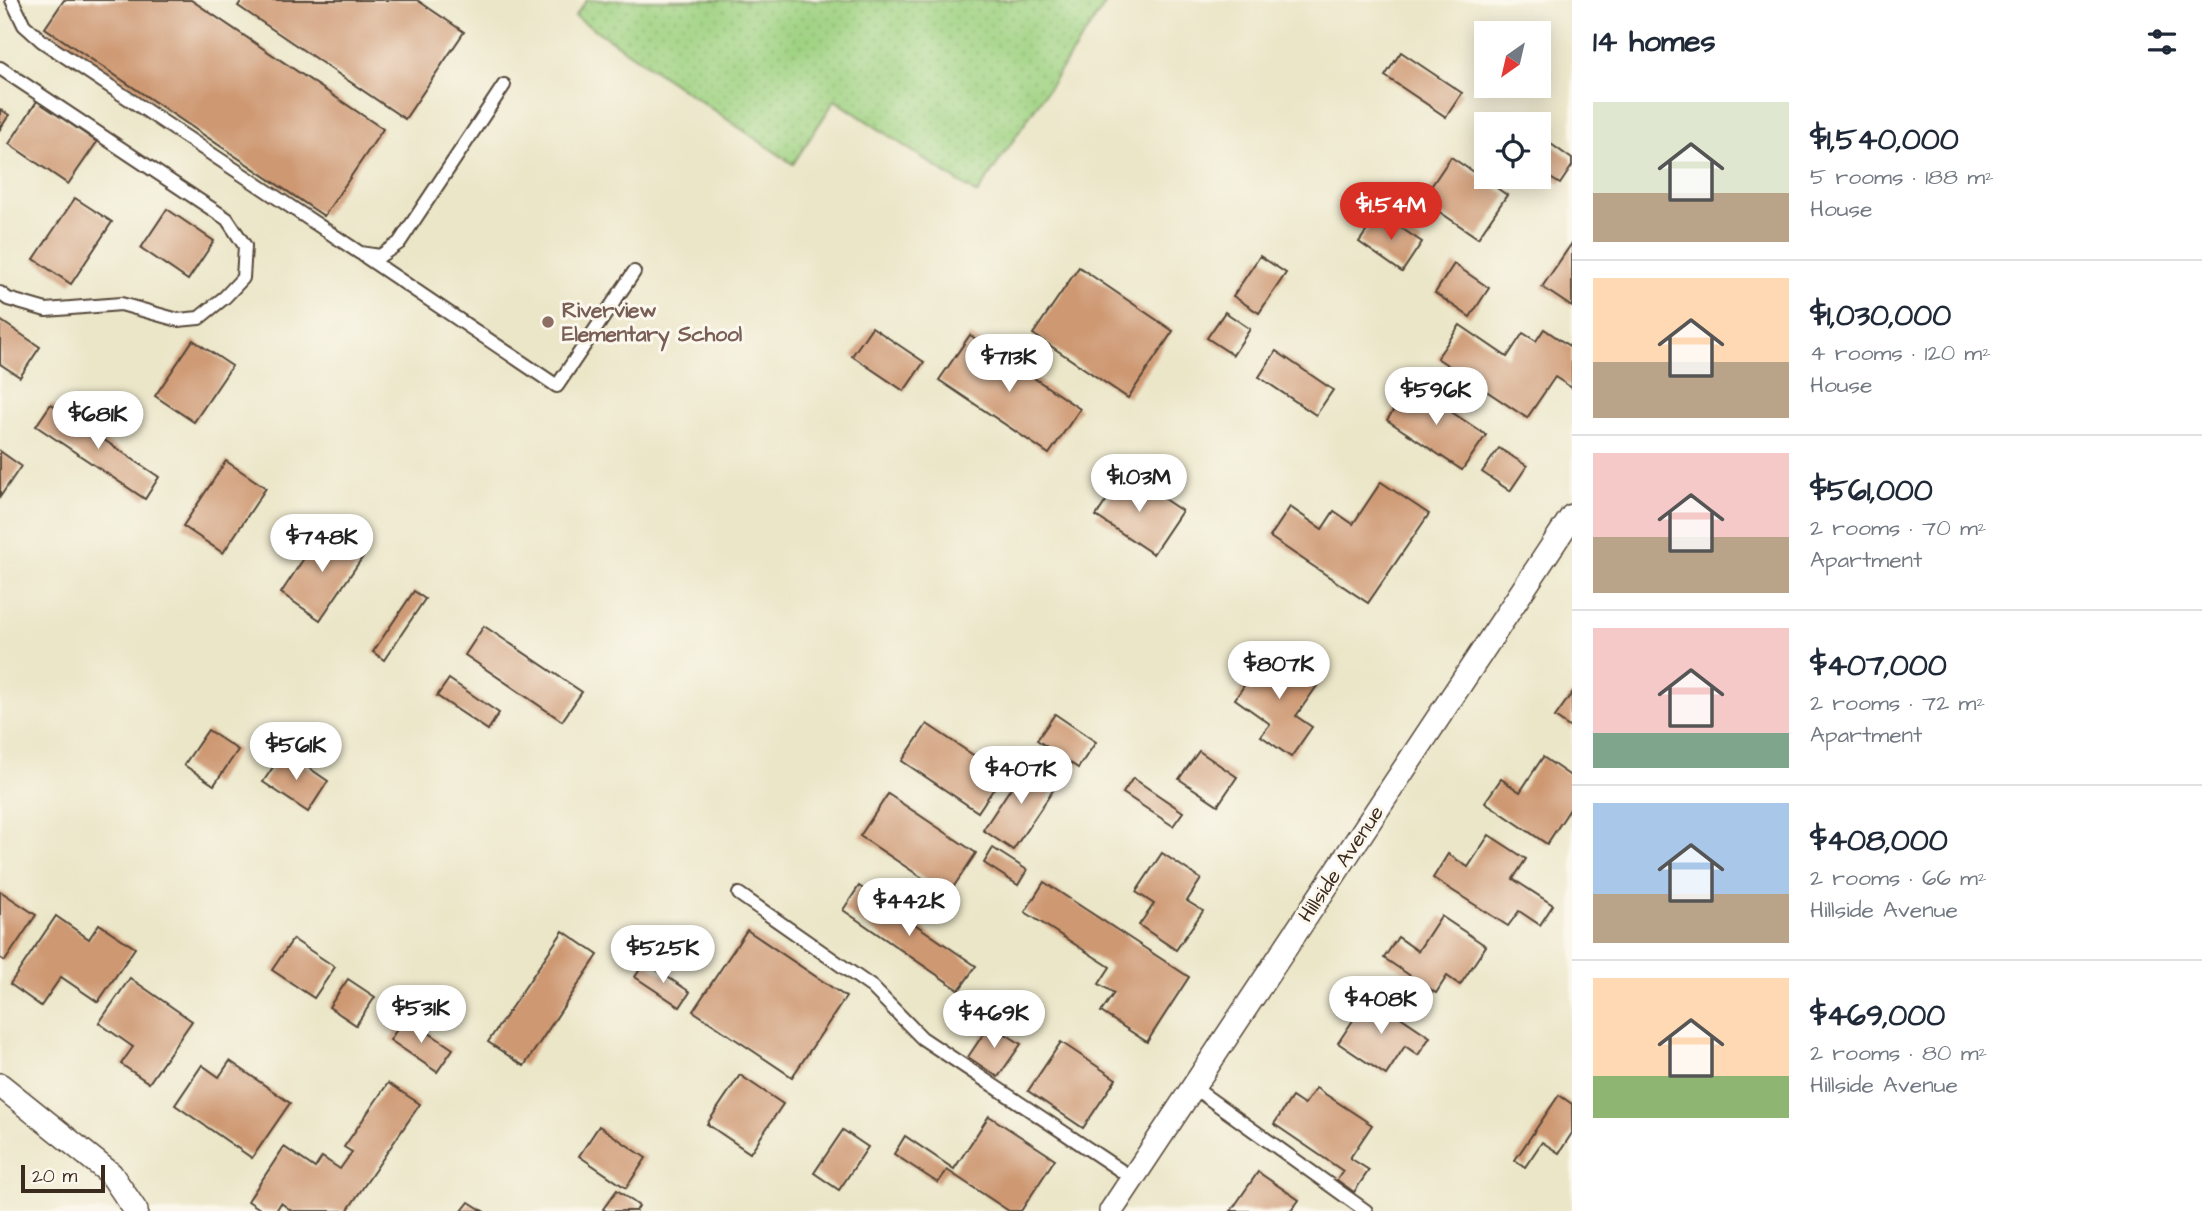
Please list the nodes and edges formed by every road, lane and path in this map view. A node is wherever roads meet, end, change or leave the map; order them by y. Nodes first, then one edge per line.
1 (12, 0) edge
2 (0, 68) edge
3 (504, 85) dead end
4 (360, 253) junction
5 (634, 272) dead end
6 (0, 293) edge
7 (1572, 516) edge
8 (739, 894) dead end
9 (0, 1086) edge
10 (1193, 1087) junction
11 (1132, 1178) junction
12 (136, 1211) edge
13 (1111, 1211) edge
14 (1366, 1211) edge

1 - 4 lane
2 - 6 lane
3 - 4 lane
4 - 5 lane
7 - 10 street, Hillside Avenue
8 - 11 lane
9 - 12 street
10 - 11 street, Hillside Avenue
10 - 14 lane
11 - 13 street, Hillside Avenue

